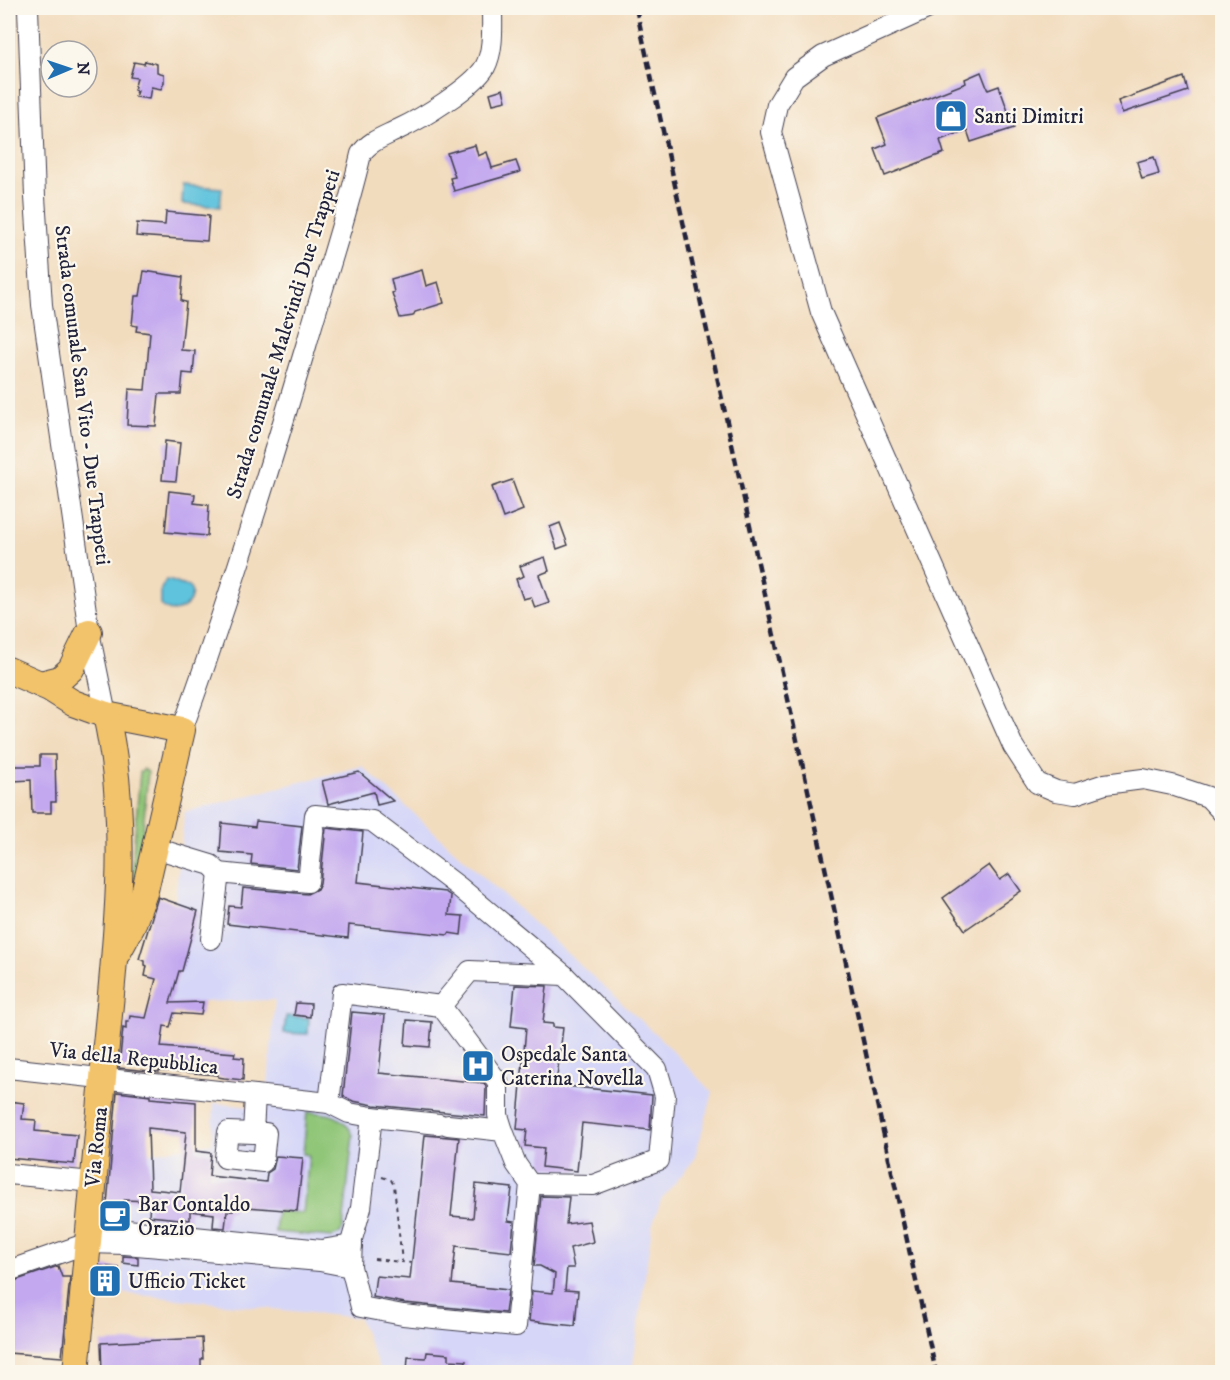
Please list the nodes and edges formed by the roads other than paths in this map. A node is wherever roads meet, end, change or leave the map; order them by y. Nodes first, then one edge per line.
1 (28, 8) edge
2 (492, 8) edge
3 (929, 8) edge
4 (89, 632) junction
5 (8, 670) edge
6 (44, 686) junction
7 (105, 708) junction
8 (182, 730) junction
9 (1222, 812) edge
10 (155, 848) junction
11 (219, 873) junction
12 (211, 939) dead end
13 (114, 957) junction
14 (564, 975) junction
15 (441, 1006) junction
16 (8, 1068) edge
17 (103, 1079) junction
18 (255, 1095) junction
19 (329, 1103) junction
20 (372, 1118) junction
21 (503, 1131) junction
22 (253, 1133) dead end
23 (8, 1174) edge
24 (93, 1182) junction
25 (530, 1184) junction
26 (99, 1235) junction
27 (352, 1245) junction
28 (351, 1267) junction
29 (8, 1271) edge
30 (76, 1372) edge

1 - 4 street, Strada comunale San Vito - Due Trappeti
2 - 8 street, Strada comunale Malevindi Due Trappeti
3 - 9 street
4 - 6 main road
4 - 7 street, Strada comunale San Vito - Due Trappeti
5 - 6 main road
6 - 7 main road
7 - 8 main road
7 - 13 main road, Via Roma
8 - 10 main road
10 - 11 street
10 - 13 main road
11 - 12 street
11 - 14 street
13 - 17 main road, Via Roma
14 - 15 street
14 - 25 street
15 - 19 street
15 - 21 street
16 - 17 street, Via della Repubblica
17 - 18 street, Via della Repubblica
17 - 24 main road, Via Roma
18 - 19 street, Via della Repubblica
18 - 22 street
19 - 20 street, Via della Repubblica
20 - 21 street, Via della Repubblica
20 - 27 street
21 - 25 street
23 - 24 street
24 - 26 main road, Via Roma
25 - 28 street
26 - 27 street
26 - 28 street
26 - 29 street
26 - 30 main road, Via Roma
27 - 28 street

